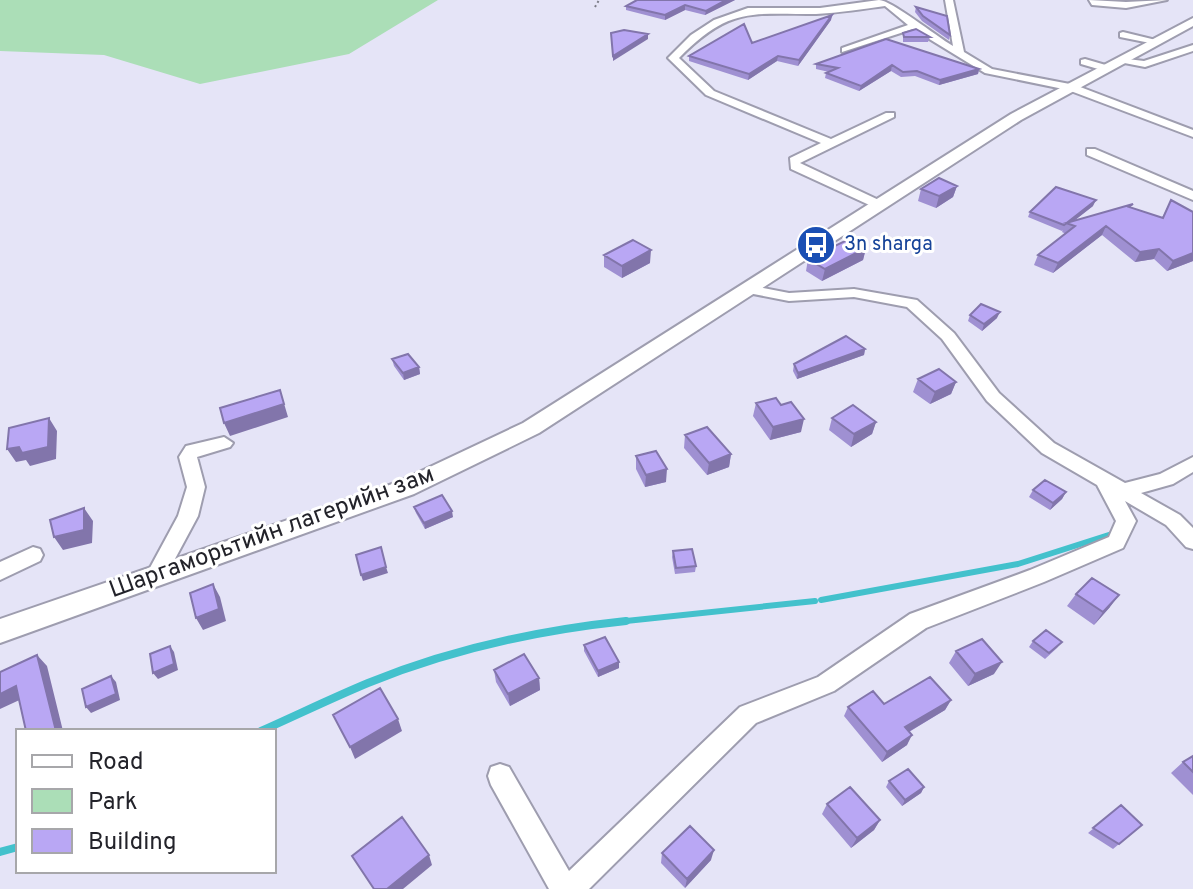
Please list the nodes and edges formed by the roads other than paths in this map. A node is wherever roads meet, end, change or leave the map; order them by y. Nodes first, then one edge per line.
1 (949, 0) edge
2 (1163, 0) edge
3 (885, 2) edge
4 (1092, 2) edge
5 (1193, 21) edge
6 (914, 26) junction
7 (1123, 35) dead end
8 (1155, 41) junction
9 (1193, 48) edge
10 (845, 50) edge
11 (959, 53) junction
12 (1085, 62) dead end
13 (1112, 64) junction
14 (1071, 87) junction
15 (890, 115) dead end
16 (1193, 134) edge
17 (828, 142) junction
18 (1091, 152) dead end
19 (1193, 196) edge
20 (878, 205) junction
21 (748, 289) junction
22 (224, 443) dead end
23 (1193, 464) edge
24 (1113, 486) junction
25 (1186, 525) edge
26 (1193, 541) edge
27 (33, 555) dead end
28 (0, 572) edge
29 (155, 577) junction
30 (0, 631) edge
31 (500, 776) dead end
32 (567, 889) edge

1 - 11 street
2 - 4 street
3 - 6 street
3 - 17 street
5 - 8 street, Шаргаморьтийн лагерийн зам
6 - 10 street
6 - 11 street
7 - 8 street
8 - 13 street, Шаргаморьтийн лагерийн зам
9 - 13 street
11 - 14 street
12 - 13 street
13 - 14 street, Шаргаморьтийн лагерийн зам
14 - 16 street
14 - 20 street, Шаргаморьтийн лагерийн зам
15 - 17 street
17 - 20 street
18 - 19 street
20 - 21 street, Шаргаморьтийн лагерийн зам
21 - 24 street
21 - 29 street, Шаргаморьтийн лагерийн зам
22 - 29 street
23 - 24 street
24 - 25 street
24 - 32 street
25 - 26 street
27 - 28 street
29 - 30 street, Шаргаморьтийн лагерийн зам
31 - 32 street

